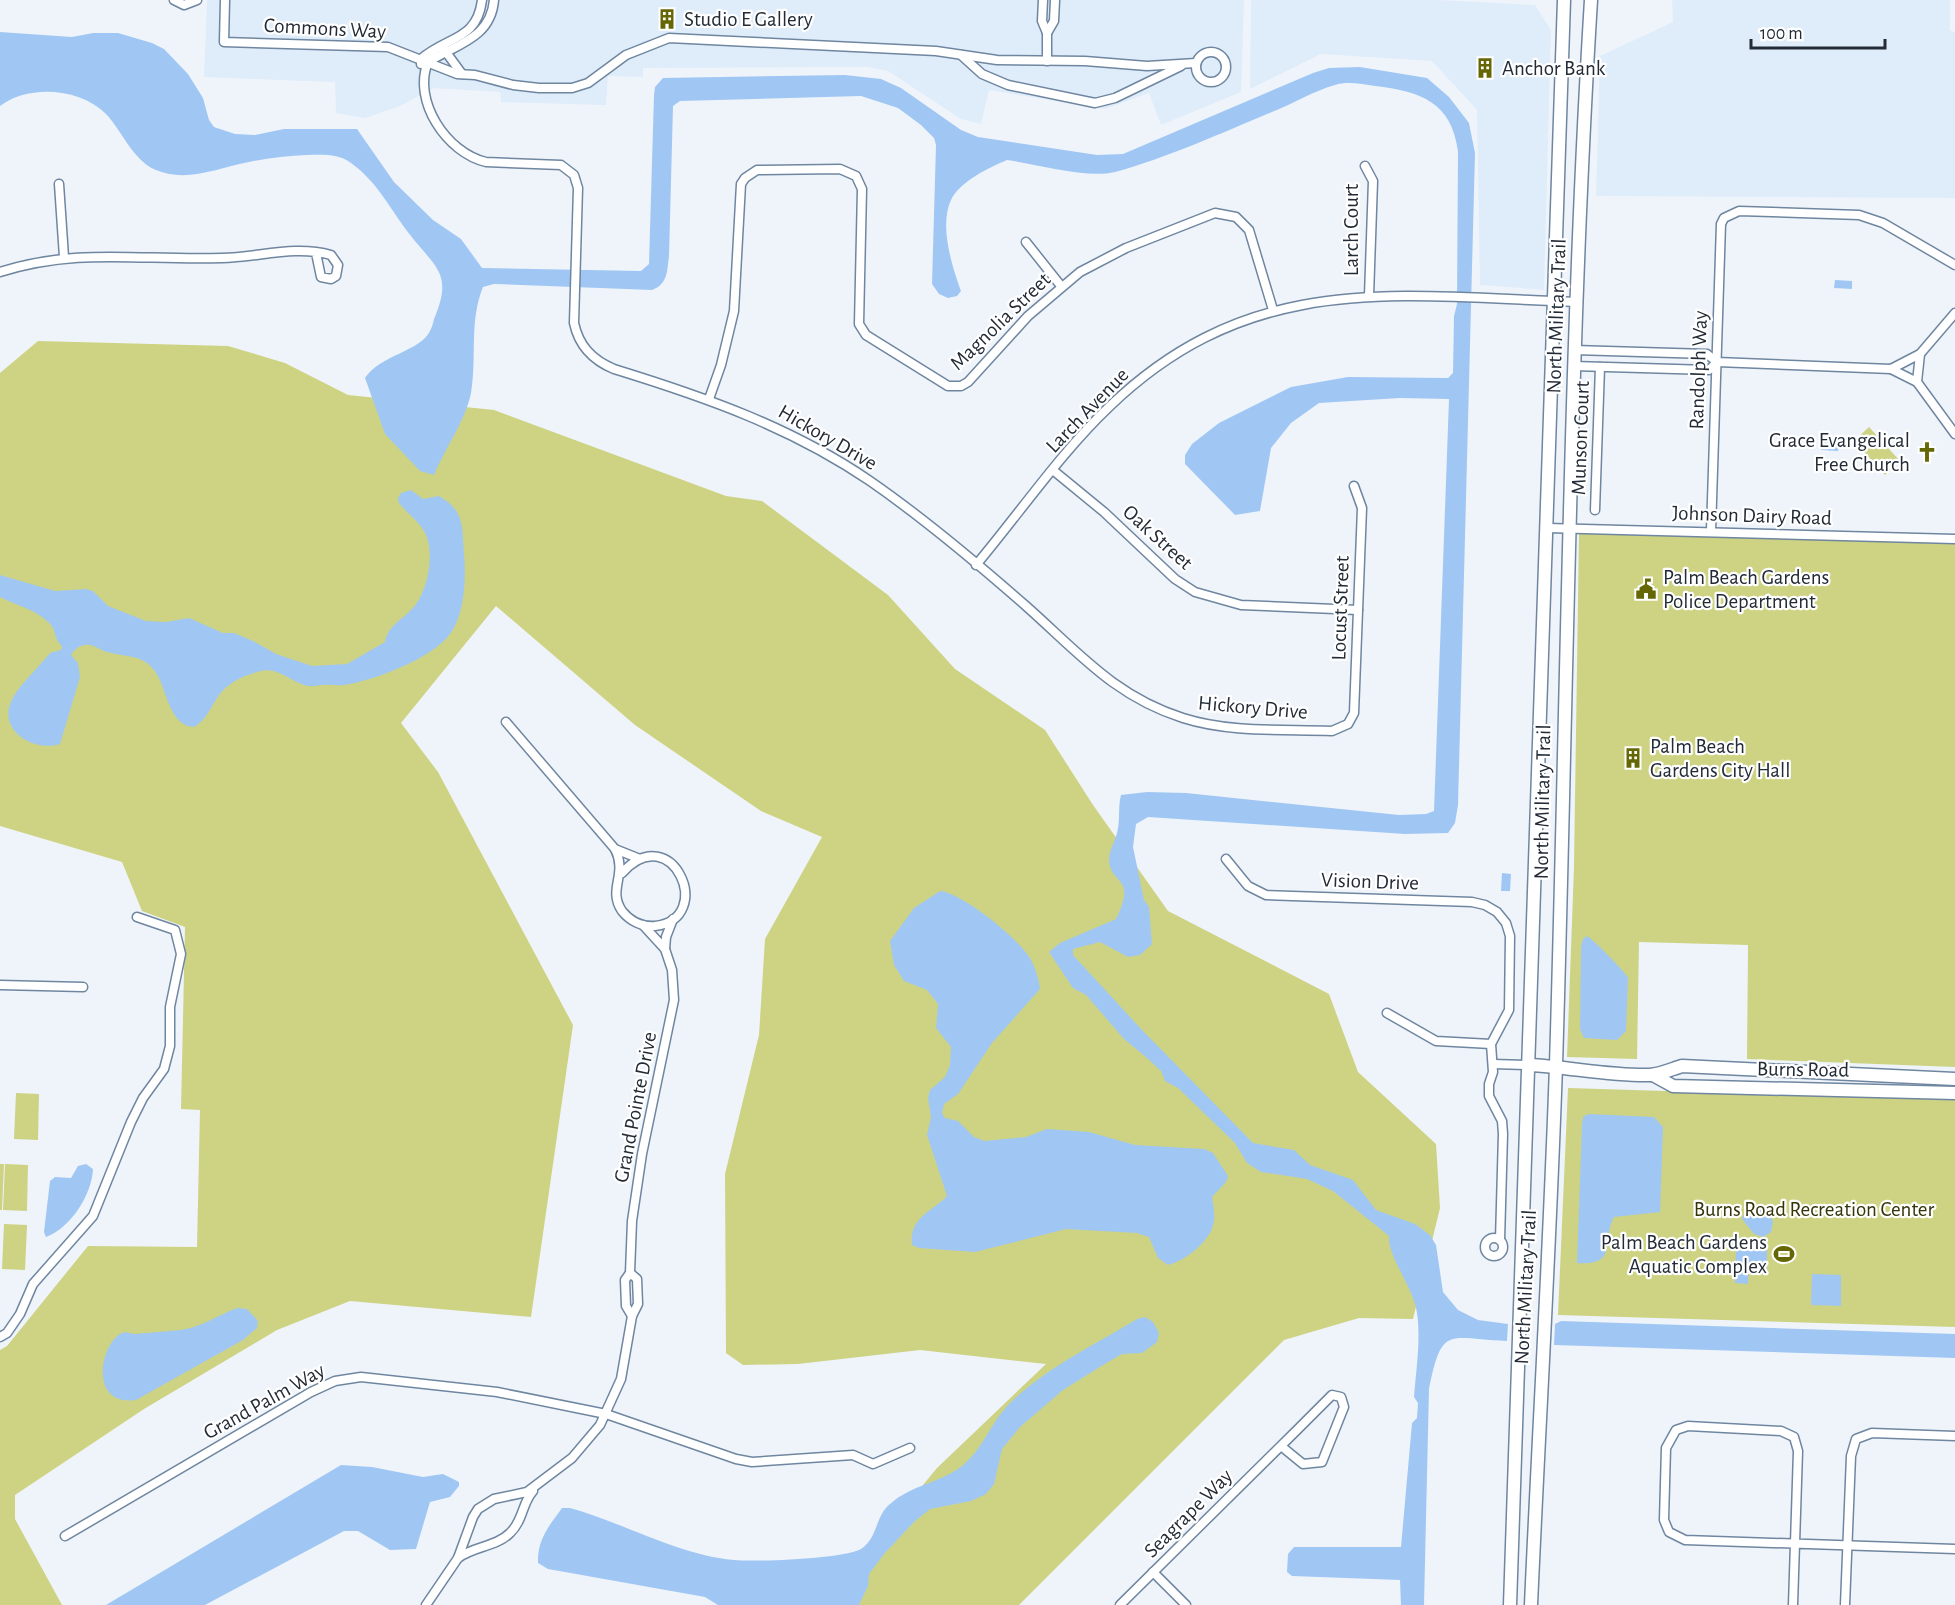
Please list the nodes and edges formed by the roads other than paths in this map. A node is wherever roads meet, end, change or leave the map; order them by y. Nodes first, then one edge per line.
1 (174, 0) edge
2 (197, 0) edge
3 (225, 0) edge
4 (482, 0) edge
5 (494, 0) edge
6 (1043, 0) edge
7 (1055, 0) edge
8 (1564, 0) edge
9 (1591, 0) edge
10 (1047, 33) junction
11 (443, 49) junction
12 (961, 55) junction
13 (425, 61) junction
14 (1047, 61) junction
15 (1196, 63) dead end
16 (1185, 64) junction
17 (462, 74) junction
18 (1365, 166) dead end
19 (58, 184) dead end
20 (1026, 242) dead end
21 (315, 254) dead end
22 (64, 257) junction
23 (1955, 265) edge
24 (0, 272) edge
25 (1061, 286) junction
26 (1369, 296) junction
27 (1555, 301) junction
28 (1575, 302) junction
29 (1273, 310) junction
30 (1955, 313) edge
31 (1574, 350) junction
32 (1920, 354) junction
33 (1717, 362) junction
34 (1573, 366) junction
35 (1600, 367) junction
36 (1891, 369) junction
37 (1917, 382) junction
38 (709, 399) junction
39 (1955, 434) edge
40 (1053, 471) junction
41 (1354, 486) dead end
42 (1595, 510) dead end
43 (1547, 528) junction
44 (1568, 528) junction
45 (1711, 531) junction
46 (1955, 539) edge
47 (976, 565) junction
48 (1358, 610) junction
49 (507, 722) dead end
50 (1342, 728) joint
51 (615, 849) junction
52 (640, 859) junction
53 (1226, 859) dead end
54 (622, 873) junction
55 (138, 917) dead end
56 (674, 918) junction
57 (642, 925) junction
58 (665, 949) junction
59 (0, 985) edge
60 (83, 987) dead end
61 (1387, 1012) dead end
62 (1491, 1044) junction
63 (1493, 1065) junction
64 (1529, 1065) junction
65 (1556, 1066) junction
66 (1653, 1075) junction
67 (1955, 1079) edge
68 (1955, 1093) edge
69 (1500, 1240) dead end
70 (0, 1337) edge
71 (606, 1414) junction
72 (1955, 1436) edge
73 (1281, 1446) junction
74 (910, 1448) dead end
75 (540, 1483) junction
76 (65, 1536) dead end
77 (1795, 1544) junction
78 (1848, 1545) junction
79 (1955, 1549) edge
80 (458, 1558) junction
81 (1153, 1572) junction
82 (426, 1605) edge
83 (1120, 1605) edge
84 (1186, 1605) edge
85 (1510, 1605) edge
86 (1531, 1605) edge
87 (1793, 1605) edge
88 (1845, 1605) edge

1 - 2 street
3 - 13 street, Commons Way
4 - 11 street
5 - 11 street
6 - 10 street
7 - 10 street
8 - 27 main road, North Military Trail
9 - 28 main road, North Military Trail
10 - 14 street
11 - 13 street
11 - 17 street
12 - 14 street, Commons Way
12 - 16 street, Commons Way
12 - 17 street, Commons Way
13 - 17 street, Commons Way
13 - 38 street, Hickory Drive
14 - 16 street, Commons Way
15 - 16 street, Commons Way
18 - 26 street, Larch Court
19 - 22 street
20 - 25 street
21 - 22 street
22 - 24 street
23 - 33 street, Randolph Way
25 - 29 street, Magnolia Street
25 - 38 street, Magnolia Street
26 - 27 street, Larch Avenue
26 - 29 street, Larch Avenue
27 - 28 street, Larch Avenue
27 - 43 main road, North Military Trail
28 - 31 main road, North Military Trail
29 - 40 street, Larch Avenue
30 - 32 street
31 - 33 street
31 - 34 main road, North Military Trail
32 - 36 street
32 - 37 street
33 - 35 street
33 - 36 street
33 - 45 street, Randolph Way
34 - 35 street
34 - 44 main road, North Military Trail
35 - 42 street, Munson Court
36 - 37 street
37 - 39 street
38 - 47 street, Hickory Drive
40 - 47 street, Larch Avenue
40 - 48 street, Oak Street
41 - 48 street, Locust Street
43 - 44 street, Johnson Dairy Road
43 - 64 main road, North Military Trail
44 - 45 street, Johnson Dairy Road
44 - 65 main road, North Military Trail
45 - 46 street, Johnson Dairy Road
47 - 50 street, Hickory Drive
48 - 50 street, Locust Street
49 - 51 street, Grand Pointe Drive
51 - 52 street, Grand Pointe Drive
51 - 54 street, Grand Pointe Drive
52 - 54 street
52 - 56 street, Grand Pointe Drive
53 - 62 street, Vision Drive
54 - 57 street, Grand Pointe Drive
55 - 70 street
56 - 57 street
56 - 58 street, Grand Pointe Drive
57 - 58 street, Grand Pointe Drive
58 - 71 street, Grand Pointe Drive
59 - 60 street
61 - 62 street
62 - 63 street
63 - 64 street
63 - 69 street
64 - 65 main road, Burns Road
64 - 85 main road, North Military Trail
65 - 66 main road, Burns Road
65 - 86 main road, North Military Trail
66 - 67 main road, Burns Road
66 - 68 main road, Burns Road
71 - 74 street, Grand Palm Way
71 - 75 street, Grand Pointe Drive
71 - 76 street, Grand Palm Way
72 - 78 street
73 - 73 street, Seagrape Way
73 - 81 street, Seagrape Way
75 - 80 street
75 - 80 street
77 - 77 street
77 - 78 street
77 - 87 street
78 - 79 street
78 - 88 street
80 - 82 street
81 - 83 street, Seagrape Way
81 - 84 street

